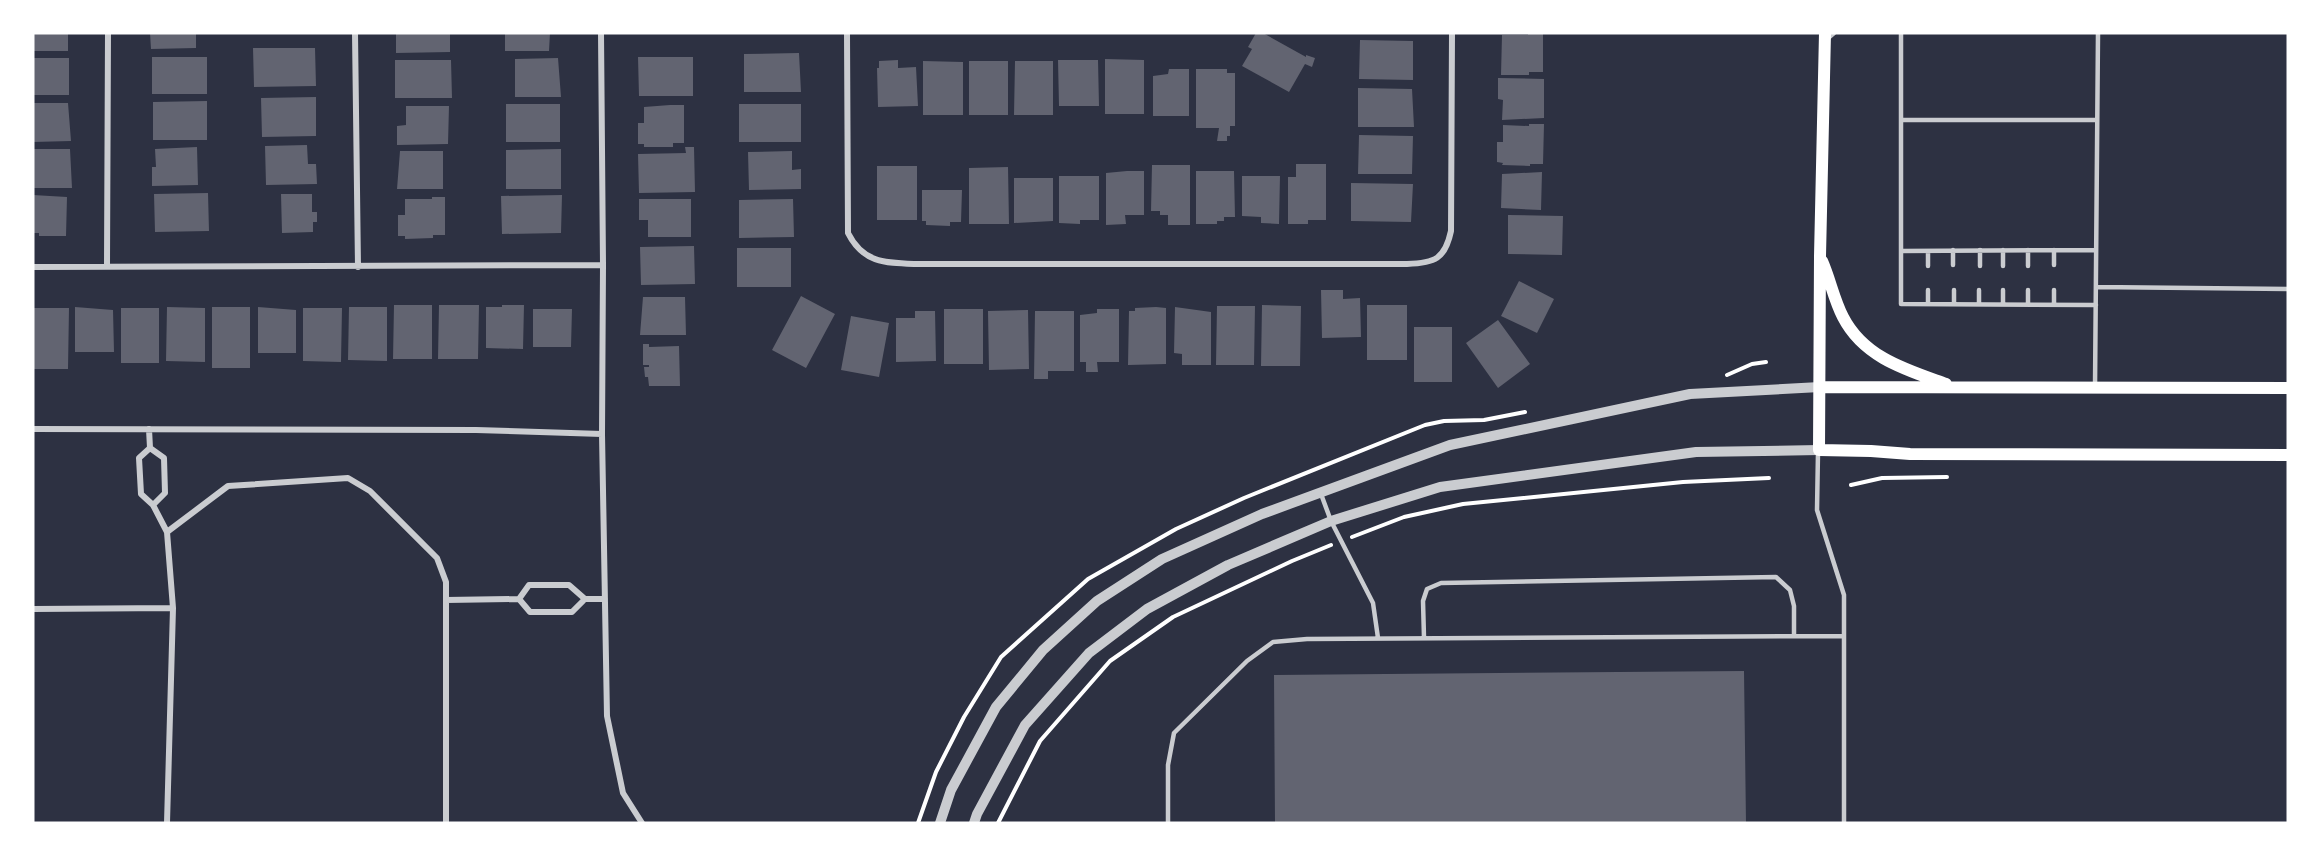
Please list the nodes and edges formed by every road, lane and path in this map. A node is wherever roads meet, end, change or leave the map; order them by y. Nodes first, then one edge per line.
1 (108, 33) edge
2 (355, 33) edge
3 (601, 33) edge
4 (847, 33) edge
5 (1452, 33) edge
6 (1901, 33) edge
7 (2098, 33) edge
8 (1828, 36) edge
9 (1901, 120) junction
10 (2097, 120) junction
11 (1953, 250) junction
12 (1980, 250) junction
13 (2003, 250) junction
14 (2028, 250) junction
15 (2054, 250) junction
16 (2096, 250) junction
17 (1901, 251) junction
18 (1928, 251) junction
19 (1820, 256) junction
20 (603, 265) junction
21 (1953, 265) dead end
22 (2054, 265) dead end
23 (107, 266) junction
24 (1928, 266) dead end
25 (1980, 266) dead end
26 (2003, 266) dead end
27 (2028, 266) dead end
28 (33, 267) edge
29 (358, 267) junction
30 (2096, 286) junction
31 (2288, 289) edge
32 (1928, 290) dead end
33 (1954, 290) dead end
34 (1980, 290) dead end
35 (2003, 290) dead end
36 (2028, 290) dead end
37 (2054, 290) dead end
38 (1928, 304) junction
39 (1954, 304) junction
40 (1980, 304) junction
41 (2003, 304) junction
42 (2028, 304) junction
43 (2054, 304) junction
44 (2096, 305) junction
45 (1820, 387) junction
46 (1953, 387) junction
47 (2095, 387) junction
48 (2288, 388) edge
49 (33, 429) edge
50 (149, 429) junction
51 (602, 434) junction
52 (150, 448) junction
53 (1819, 450) junction
54 (2288, 455) edge
55 (1947, 477) dead end
56 (1769, 478) dead end
57 (1851, 485) dead end
58 (1320, 492) junction
59 (153, 506) junction
60 (1331, 520) junction
61 (167, 532) junction
62 (1342, 542) junction
63 (519, 599) junction
64 (585, 599) junction
65 (605, 599) junction
66 (446, 600) junction
67 (173, 608) junction
68 (33, 609) edge
69 (1794, 636) junction
70 (1844, 636) junction
71 (1424, 638) junction
72 (1378, 639) junction
73 (167, 823) edge
74 (446, 823) edge
75 (642, 823) edge
76 (940, 823) edge
77 (974, 823) edge
78 (998, 823) edge
79 (1168, 823) edge
80 (1844, 823) edge

1 - 23 street
2 - 29 street
3 - 20 street
4 - 5 street
6 - 9 lane
7 - 10 lane
8 - 19 main road
9 - 10 lane
9 - 17 lane
10 - 16 lane
11 - 12 lane
11 - 18 lane
11 - 21 lane
12 - 13 lane
12 - 25 lane
13 - 14 lane
13 - 26 lane
14 - 15 lane
14 - 27 lane
15 - 16 lane
15 - 22 lane
16 - 30 lane
17 - 18 lane
17 - 38 lane
18 - 24 lane
19 - 45 main road
19 - 46 main road
20 - 29 street
20 - 51 street
23 - 28 street
23 - 29 street
30 - 31 lane
30 - 44 lane
32 - 38 lane
33 - 39 lane
34 - 40 lane
35 - 41 lane
36 - 42 lane
37 - 43 lane
38 - 39 lane
39 - 40 lane
40 - 41 lane
41 - 42 lane
42 - 43 lane
43 - 44 lane
44 - 47 lane
45 - 46 main road
45 - 53 main road
45 - 58 street
46 - 47 main road
47 - 48 main road
49 - 50 street
50 - 51 street
50 - 52 street
51 - 65 street
52 - 59 street
52 - 59 street
53 - 54 main road
53 - 60 street
53 - 70 lane
55 - 57 path
56 - 62 path
58 - 60 lane
58 - 76 street
59 - 61 street
60 - 62 lane
60 - 77 street
61 - 66 street
61 - 67 street
62 - 72 lane
62 - 78 path
63 - 64 street
63 - 64 street
63 - 66 street
64 - 65 street
65 - 75 street
66 - 74 street
67 - 68 street
67 - 73 street
69 - 70 lane
69 - 71 lane
69 - 71 lane
70 - 80 lane
71 - 72 lane
72 - 79 lane

